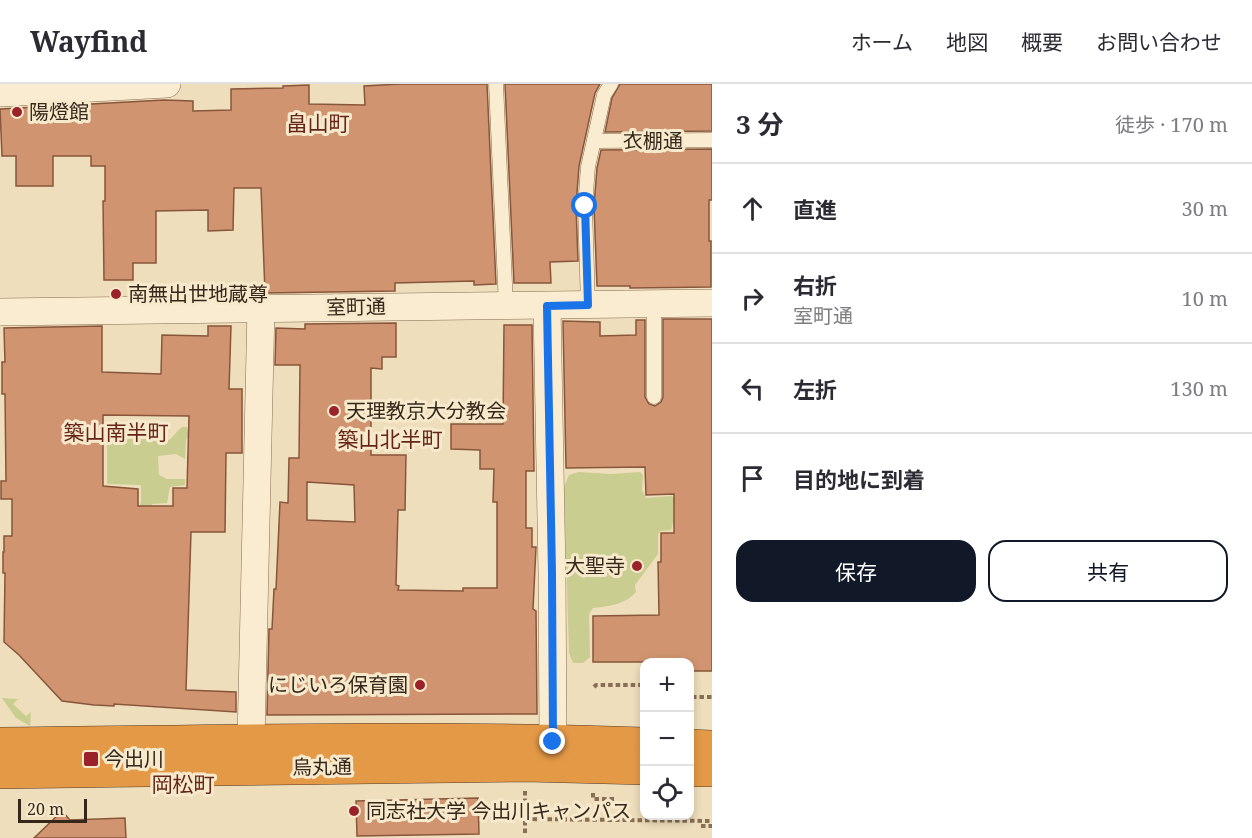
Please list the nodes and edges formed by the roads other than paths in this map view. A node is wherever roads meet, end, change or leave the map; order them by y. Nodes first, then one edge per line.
1 (167, 84) edge
2 (496, 84) edge
3 (612, 84) edge
4 (0, 93) edge
5 (712, 140) edge
6 (595, 141) junction
7 (712, 303) edge
8 (654, 304) junction
9 (588, 305) junction
10 (506, 306) junction
11 (547, 306) junction
12 (261, 308) junction
13 (0, 312) edge
14 (654, 397) dead end
15 (251, 740) junction
16 (553, 742) junction
17 (0, 744) edge
18 (640, 744) edge
19 (694, 746) edge
20 (712, 747) edge
21 (640, 768) edge
22 (694, 770) edge
23 (712, 770) edge
24 (0, 772) edge

1 - 4 street
2 - 10 lane
3 - 6 lane
5 - 6 lane, 衣棚通
6 - 9 lane
7 - 8 street, 室町通
8 - 9 street, 室町通
8 - 14 lane
9 - 11 street, 室町通
10 - 11 street, 室町通
10 - 12 street, 室町通
11 - 16 street
12 - 13 street, 室町通
12 - 15 street
15 - 16 highway, 烏丸通
15 - 17 highway, 烏丸通
16 - 18 highway, 烏丸通
19 - 20 highway
21 - 24 highway, 烏丸通
22 - 23 highway

